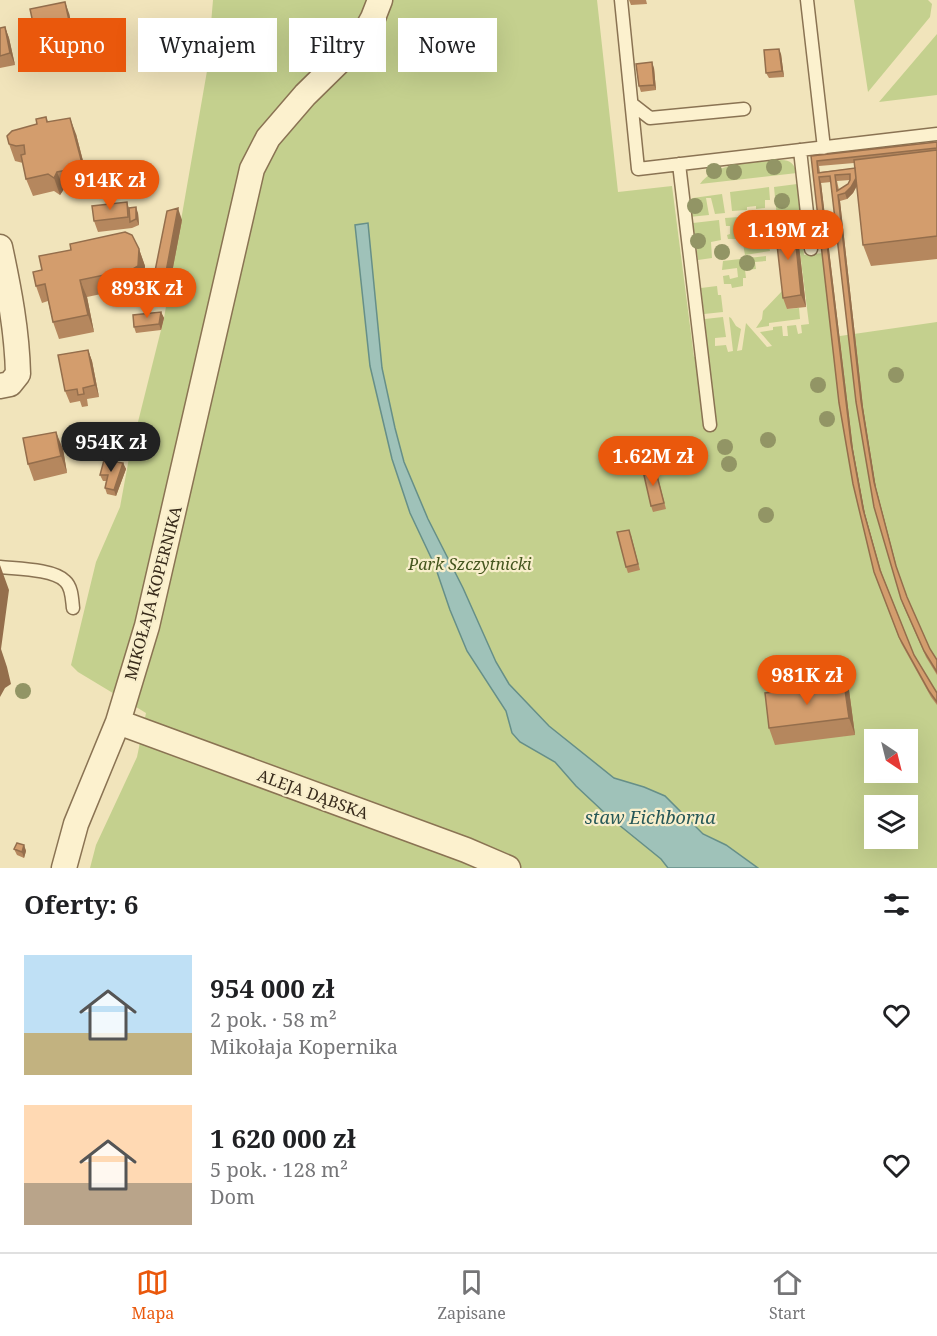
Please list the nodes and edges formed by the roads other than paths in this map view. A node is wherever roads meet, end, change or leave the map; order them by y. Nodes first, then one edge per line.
1 (380, 0) edge
2 (621, 0) edge
3 (807, 0) edge
4 (632, 104) junction
5 (744, 109) dead end
6 (937, 134) edge
7 (824, 148) junction
8 (800, 150) junction
9 (679, 164) junction
10 (0, 247) edge
11 (811, 249) dead end
12 (0, 386) edge
13 (710, 425) dead end
14 (0, 567) edge
15 (73, 608) dead end
16 (118, 722) junction
17 (64, 868) edge
18 (508, 868) edge

1 - 16 street, MIKOŁAJA KOPERNIKA
2 - 4 lane
3 - 7 lane
4 - 5 lane
4 - 9 lane
6 - 7 lane
7 - 8 lane
8 - 9 lane
8 - 11 lane
9 - 13 lane
10 - 12 street
14 - 15 lane
16 - 17 street, MIKOŁAJA KOPERNIKA
16 - 18 street, ALEJA DĄBSKA

